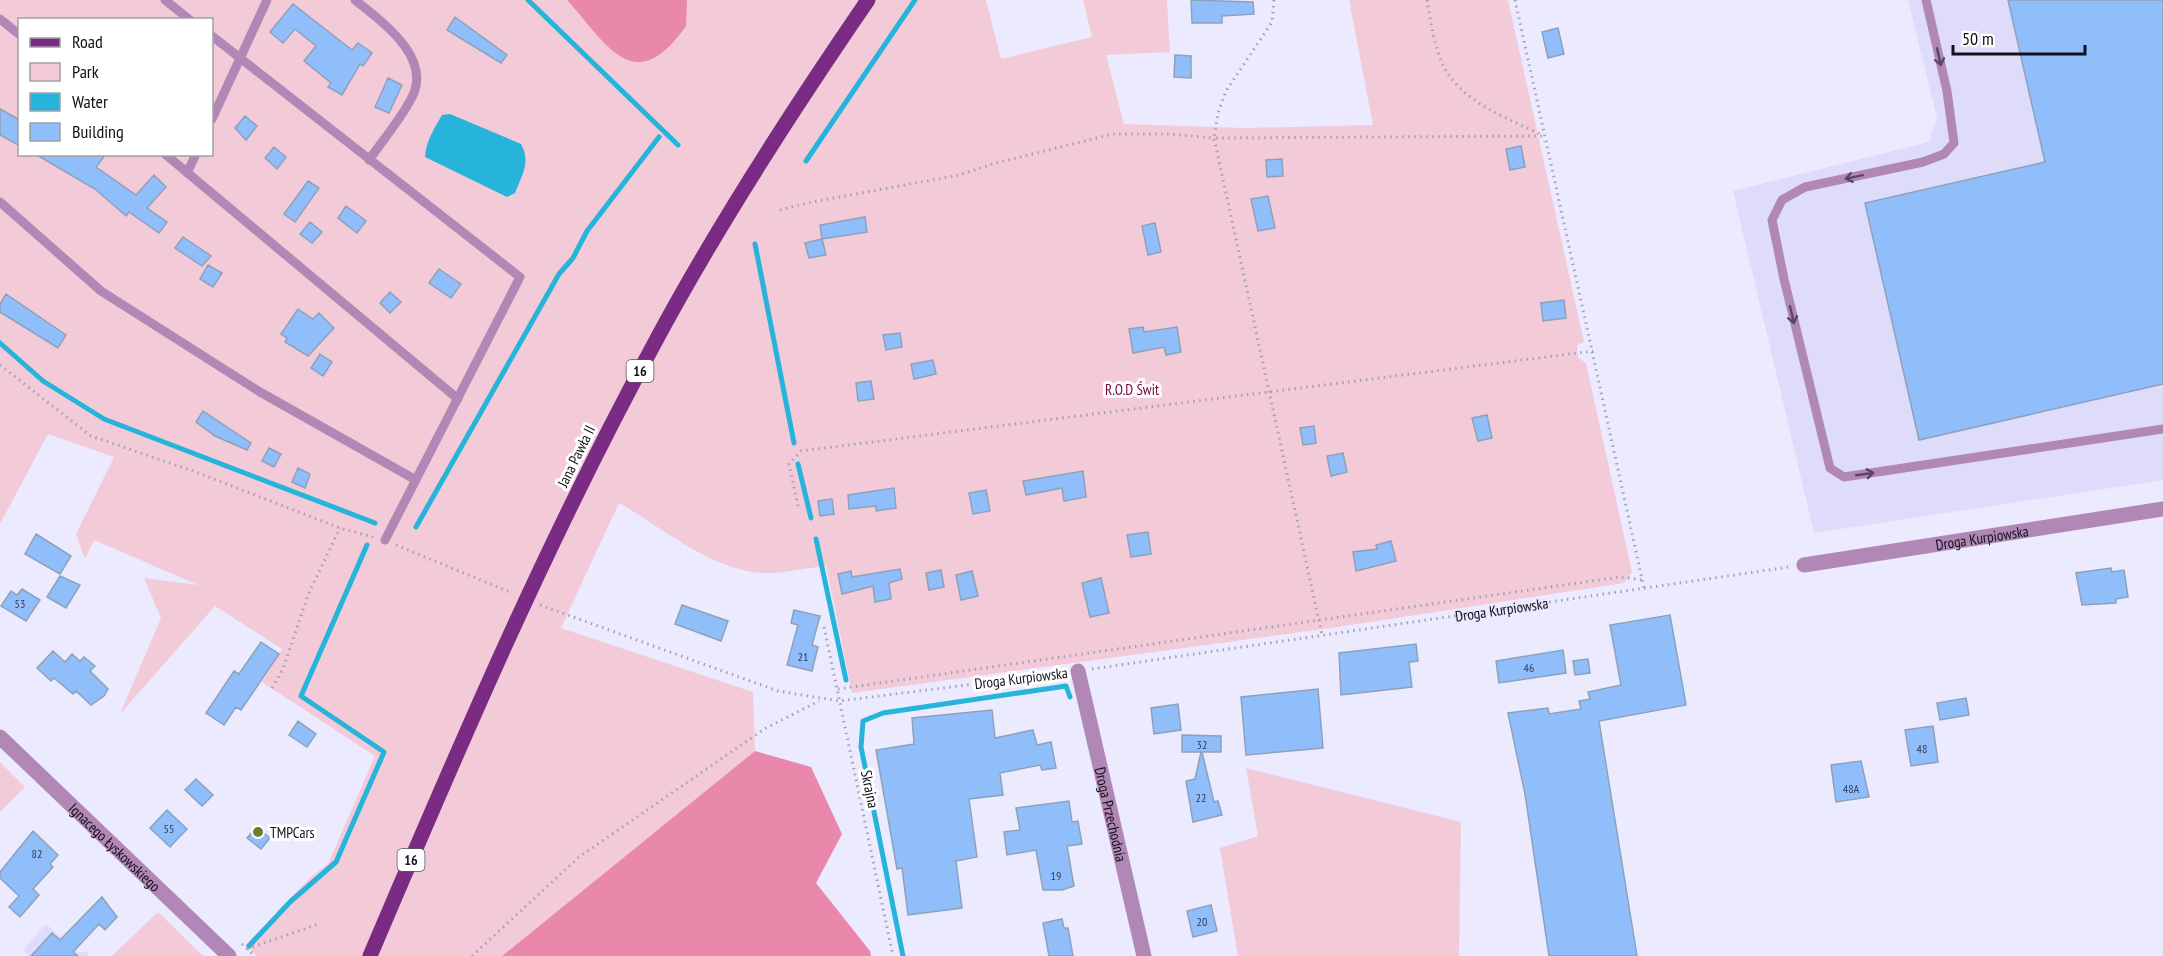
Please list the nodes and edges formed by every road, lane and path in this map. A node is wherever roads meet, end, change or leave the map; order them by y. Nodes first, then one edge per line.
1 (165, 0) edge
2 (267, 0) edge
3 (355, 0) edge
4 (868, 0) edge
5 (1274, 0) edge
6 (1427, 0) edge
7 (1515, 0) edge
8 (1926, 0) edge
9 (188, 18) edge
10 (0, 19) edge
11 (18, 32) edge
12 (213, 37) edge
13 (239, 58) junction
14 (213, 117) edge
15 (1544, 136) junction
16 (1214, 138) junction
17 (167, 156) edge
18 (195, 156) edge
19 (369, 160) junction
20 (188, 173) junction
21 (0, 202) edge
22 (780, 210) dead end
23 (1593, 351) junction
24 (0, 365) edge
25 (1270, 393) junction
26 (458, 399) junction
27 (2163, 429) edge
28 (416, 480) junction
29 (798, 506) dead end
30 (2163, 509) edge
31 (340, 528) junction
32 (385, 540) junction
33 (1804, 565) joint
34 (471, 577) dead end
35 (1643, 580) junction
36 (1644, 588) junction
37 (549, 609) dead end
38 (1319, 619) junction
39 (824, 627) dead end
40 (1322, 635) junction
41 (1078, 671) junction
42 (272, 688) dead end
43 (838, 688) junction
44 (820, 700) junction
45 (839, 701) junction
46 (0, 737) edge
47 (318, 924) dead end
48 (247, 949) dead end
49 (229, 956) edge
50 (370, 956) edge
51 (472, 956) edge
52 (893, 956) edge
53 (1144, 956) edge

1 - 9 lane
2 - 13 lane
3 - 19 lane
4 - 50 main road, Jana Pawła II / 16
5 - 16 path
6 - 15 path
7 - 15 path
8 -> 27 lane
10 - 11 lane
12 - 13 lane
13 - 14 lane
13 - 19 lane
15 - 16 path
15 - 23 path
16 - 22 path
16 - 25 path
17 - 20 lane
18 - 20 lane
19 - 26 lane
20 - 26 lane
21 - 28 lane
23 - 25 path
23 - 35 path
24 - 31 path
25 - 29 path
25 - 38 path
26 - 28 lane
28 - 32 lane
30 - 33 street, Droga Kurpiowska
31 - 32 path
31 - 42 path
32 - 34 path
33 - 36 path, Droga Kurpiowska
35 - 36 path
35 - 38 path
36 - 40 path, Droga Kurpiowska
37 - 44 path, Droga Kurpiowska
38 - 40 path
38 - 43 path
39 - 43 path, Skrajna
40 - 41 path, Droga Kurpiowska
41 - 45 path, Droga Kurpiowska
41 - 53 street, Droga Przechodnia
43 - 45 path, Skrajna
44 - 45 path, Droga Kurpiowska
44 - 51 path
45 - 52 path, Skrajna
46 - 49 street, Ignacego Łyskowskiego
47 - 48 path

